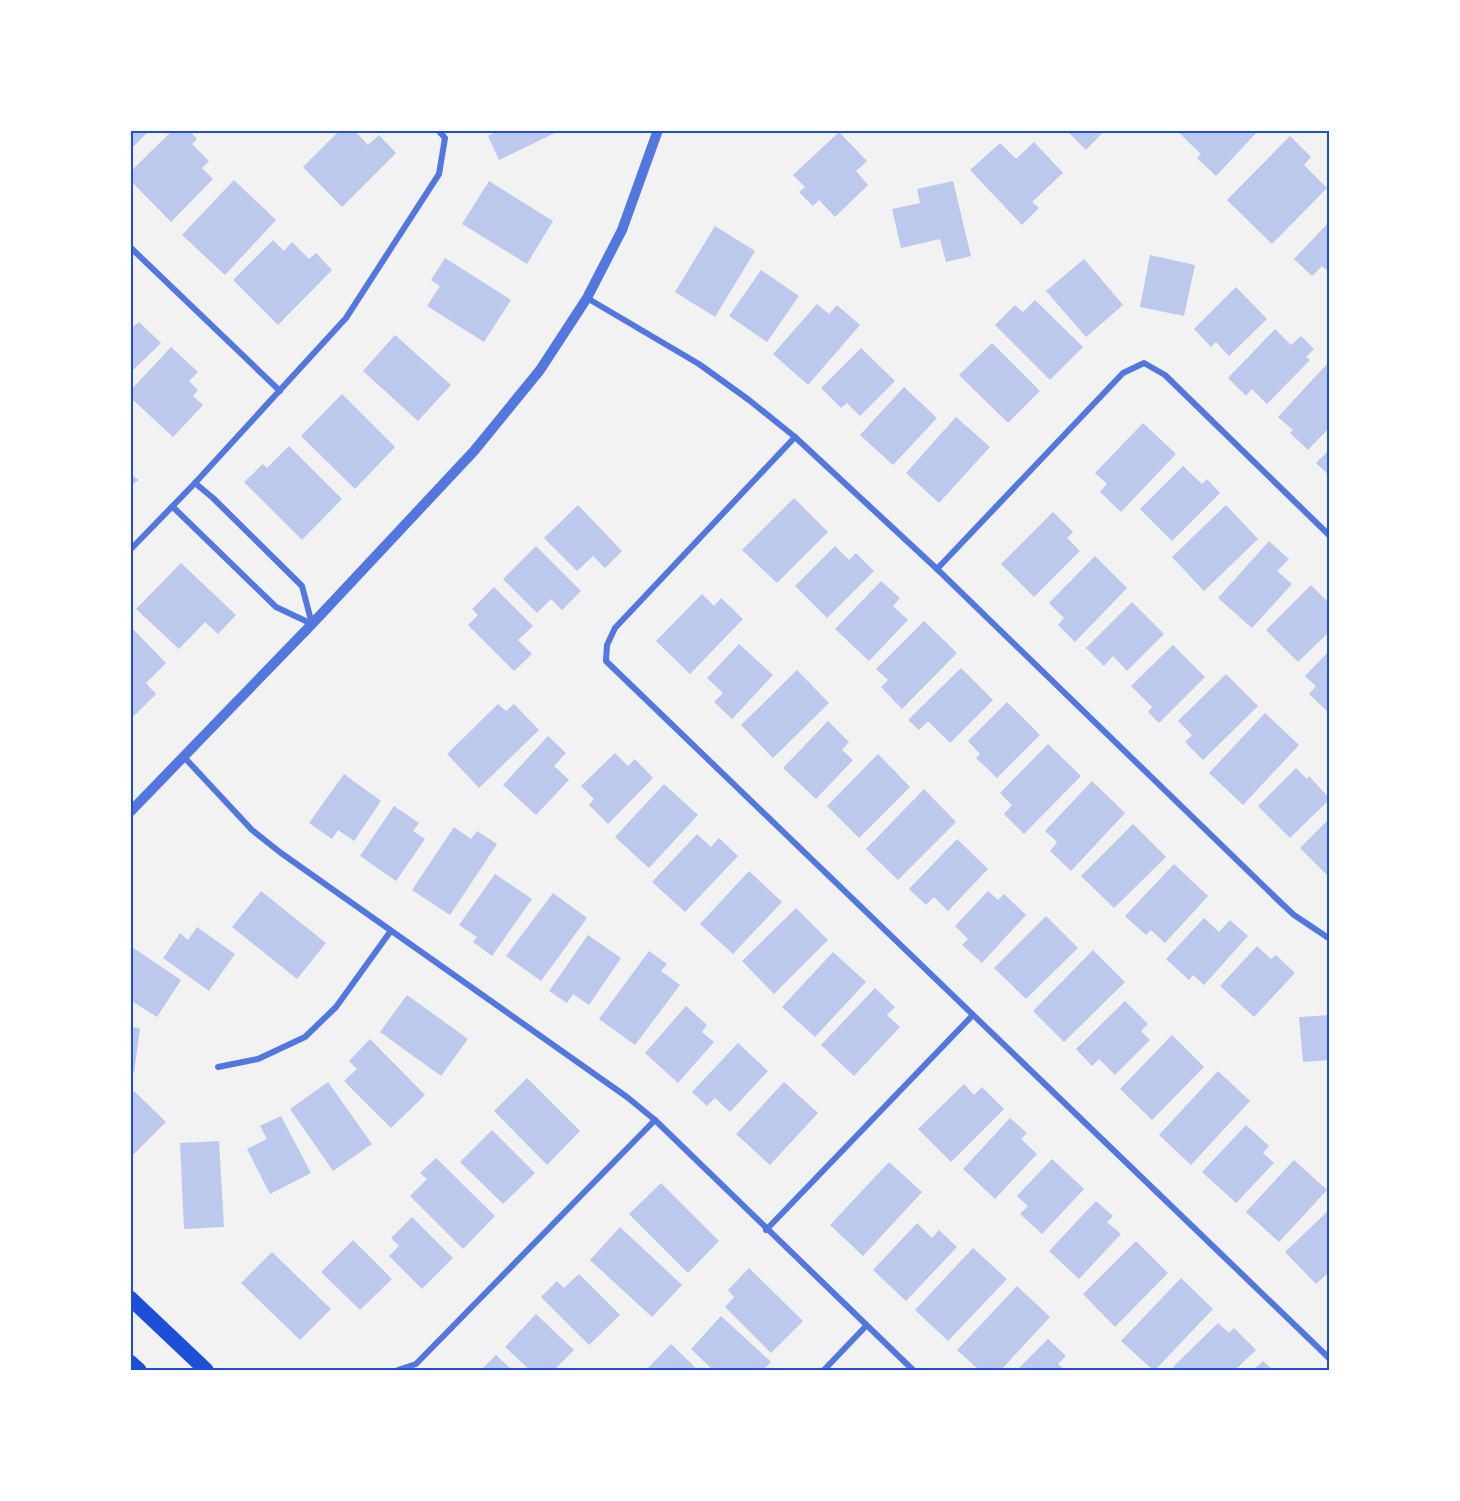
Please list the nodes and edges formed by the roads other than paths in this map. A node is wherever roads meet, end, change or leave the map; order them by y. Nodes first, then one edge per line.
1 (438, 130) edge
2 (658, 130) edge
3 (130, 247) edge
4 (587, 298) junction
5 (280, 391) junction
6 (795, 437) junction
7 (195, 483) junction
8 (173, 507) junction
9 (1329, 536) edge
10 (130, 550) edge
11 (937, 569) junction
12 (312, 624) junction
13 (184, 757) junction
14 (130, 812) edge
15 (390, 932) junction
16 (1329, 939) edge
17 (972, 1016) junction
18 (218, 1067) dead end
19 (655, 1120) junction
20 (766, 1230) junction
21 (130, 1298) edge
22 (866, 1326) junction
23 (1329, 1359) edge
24 (130, 1362) edge
25 (139, 1371) edge
26 (206, 1371) edge
27 (398, 1371) edge
28 (824, 1371) edge
29 (913, 1371) edge

1 - 5 street
2 - 4 street
3 - 5 street
4 - 6 street
4 - 12 street
5 - 7 street
6 - 11 street
6 - 17 street
7 - 8 street
7 - 12 street
8 - 10 street
8 - 12 street
9 - 11 street
11 - 16 street
12 - 13 street
13 - 14 street
13 - 15 street
15 - 18 street
15 - 19 street
17 - 20 street
17 - 23 street
19 - 20 street
19 - 27 street
20 - 22 street
21 - 26 main road
22 - 28 street
22 - 29 street
24 - 25 main road

